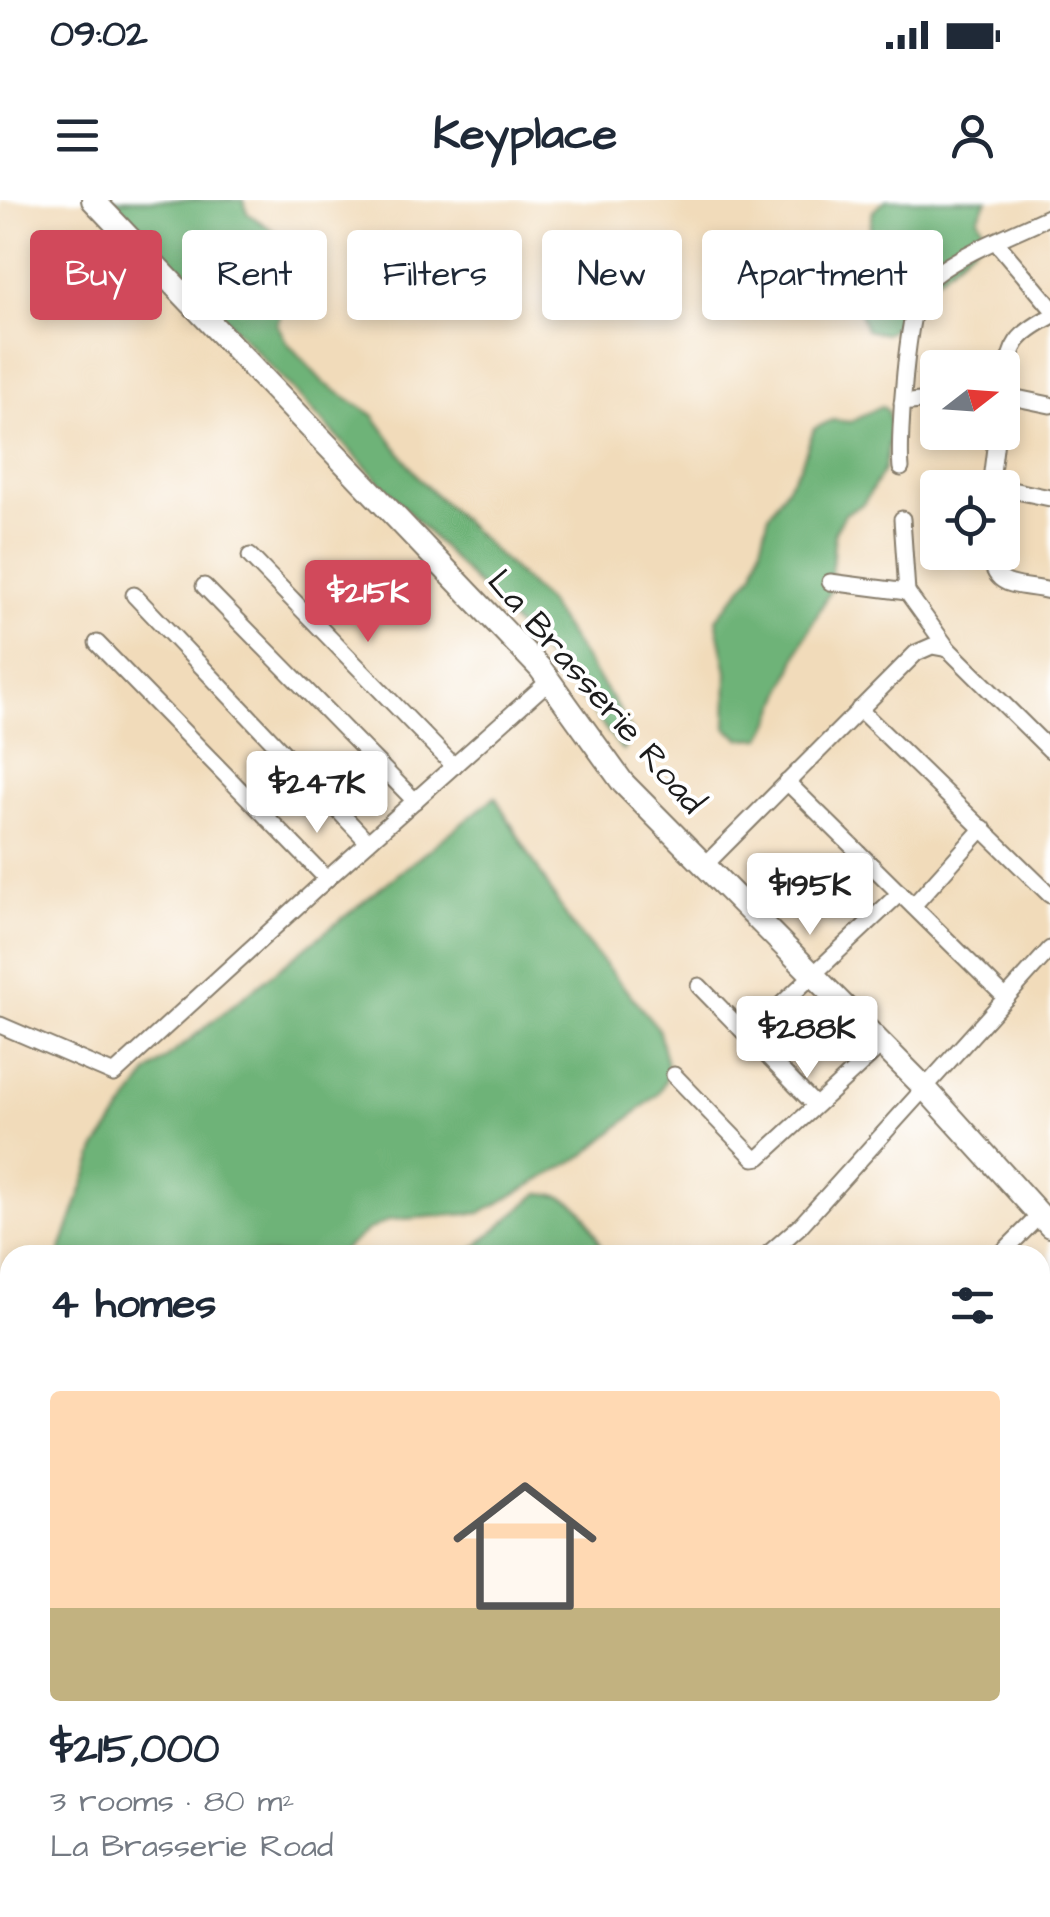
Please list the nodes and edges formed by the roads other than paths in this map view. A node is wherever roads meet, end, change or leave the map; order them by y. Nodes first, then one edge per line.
1 (93, 200) edge
2 (1050, 216) edge
3 (996, 242) junction
4 (1050, 306) edge
5 (1050, 318) edge
6 (1012, 350) edge
7 (1020, 398) edge
8 (920, 400) edge
9 (902, 402) junction
10 (1050, 406) edge
11 (901, 468) dead end
12 (1020, 492) edge
13 (1050, 498) edge
14 (902, 520) dead end
15 (250, 556) dead end
16 (993, 570) edge
17 (830, 582) dead end
18 (204, 586) dead end
19 (1050, 591) edge
20 (907, 592) junction
21 (134, 595) dead end
22 (97, 643) dead end
23 (948, 649) junction
24 (550, 680) junction
25 (860, 709) junction
26 (1050, 750) edge
27 (454, 766) junction
28 (787, 782) junction
29 (415, 801) junction
30 (983, 828) junction
31 (368, 842) junction
32 (704, 866) junction
33 (328, 879) junction
34 (900, 893) junction
35 (1050, 895) edge
36 (912, 906) junction
37 (1050, 949) edge
38 (811, 976) junction
39 (699, 986) dead end
40 (1006, 998) junction
41 (0, 1025) edge
42 (749, 1034) junction
43 (882, 1045) junction
44 (674, 1076) dead end
45 (923, 1086) junction
46 (815, 1105) junction
47 (1045, 1220) edge
48 (778, 1245) edge
49 (1013, 1245) edge

1 - 24 main road, La Brasserie Road
2 - 3 street
3 - 4 street
3 - 9 street
5 - 6 street
7 - 10 street
8 - 9 street
9 - 11 street
12 - 13 street
14 - 20 street
15 - 27 street
16 - 19 street
17 - 20 street
18 - 29 street
20 - 23 street
21 - 31 street
22 - 33 street
23 - 25 street
23 - 26 street
24 - 27 street
24 - 32 main road, La Brasserie Road
25 - 28 street
25 - 30 street
27 - 29 street
28 - 32 street
28 - 34 street
29 - 31 street
30 - 35 street
30 - 36 street
31 - 33 street
32 - 38 main road, La Brasserie Road
33 - 41 street
34 - 36 street
34 - 38 street
36 - 40 street
37 - 40 street
38 - 42 street
38 - 43 main road, La Brasserie Road
39 - 42 street
40 - 45 street
42 - 46 street
43 - 45 main road, La Brasserie Road
43 - 46 street
44 - 46 street
45 - 47 main road, La Brasserie Road
45 - 48 street
47 - 49 street

